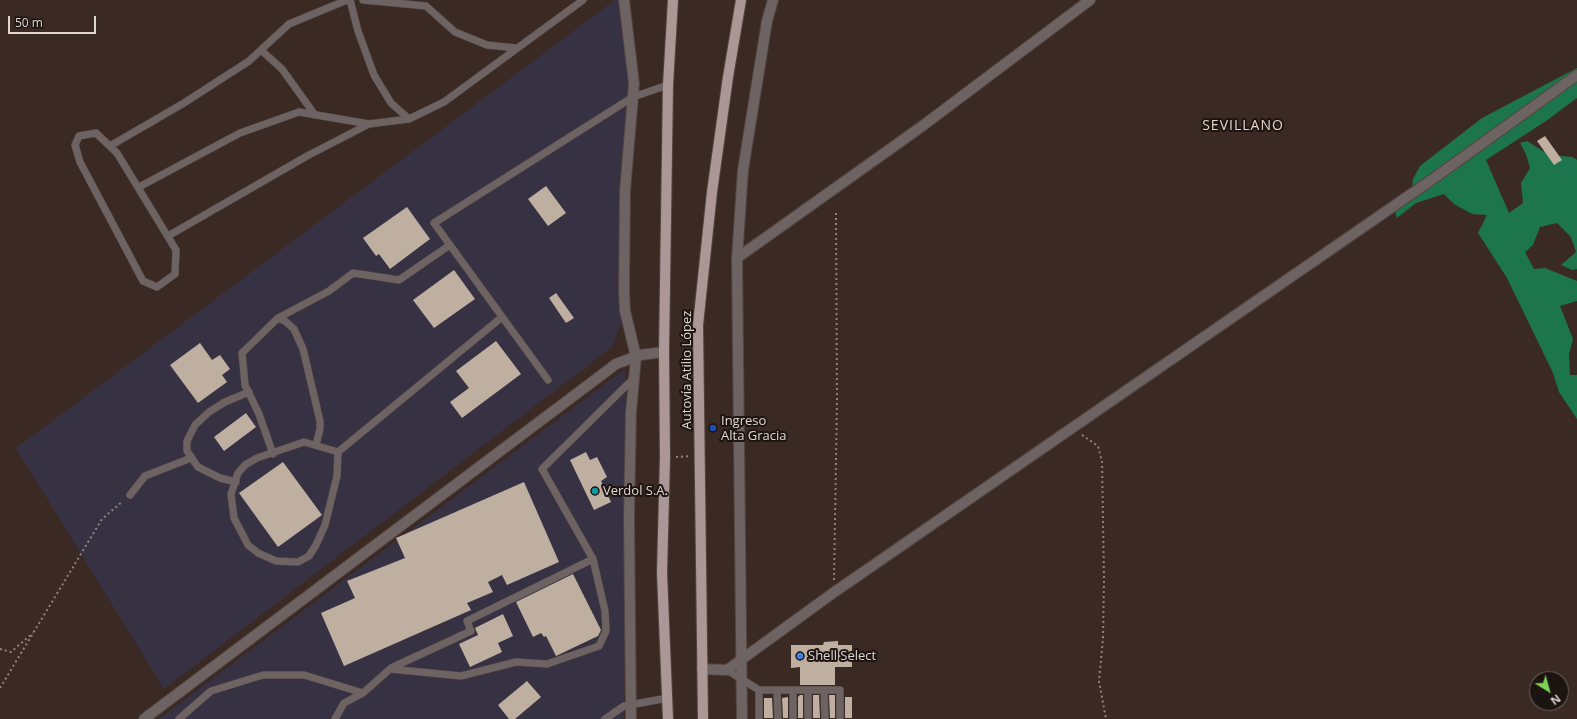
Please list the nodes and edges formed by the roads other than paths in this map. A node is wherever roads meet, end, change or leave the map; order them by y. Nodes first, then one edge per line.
1 (347, 0) edge
2 (350, 0) edge
3 (363, 0) edge
4 (583, 0) edge
5 (624, 0) edge
6 (673, 0) edge
7 (741, 0) edge
8 (773, 0) edge
9 (1090, 0) edge
10 (424, 3) edge
11 (516, 48) junction
12 (261, 50) junction
13 (1577, 75) edge
14 (668, 85) junction
15 (633, 97) junction
16 (315, 115) junction
17 (409, 119) junction
18 (369, 124) junction
19 (110, 146) junction
20 (139, 187) junction
21 (168, 236) junction
22 (450, 245) junction
23 (737, 258) junction
24 (502, 317) junction
25 (278, 318) junction
26 (664, 352) junction
27 (636, 357) junction
28 (634, 378) junction
29 (548, 380) dead end
30 (249, 392) junction
31 (316, 445) junction
32 (338, 452) junction
33 (273, 454) junction
34 (191, 458) junction
35 (236, 482) junction
36 (130, 495) road end
37 (593, 559) junction
38 (742, 659) junction
39 (390, 669) junction
40 (702, 669) junction
41 (727, 670) junction
42 (742, 679) junction
43 (759, 690) junction
44 (777, 690) junction
45 (793, 690) junction
46 (808, 690) junction
47 (824, 690) junction
48 (364, 693) junction
49 (668, 698) junction
50 (631, 705) junction
51 (144, 719) edge
52 (179, 719) edge
53 (335, 719) edge
54 (605, 719) edge
55 (631, 719) edge
56 (668, 719) edge
57 (703, 719) edge
58 (742, 719) edge
59 (759, 719) edge
60 (778, 719) edge
61 (793, 719) edge
62 (808, 719) edge
63 (824, 719) edge
64 (840, 719) edge

1 - 12 lane
2 - 17 lane
3 - 10 lane
4 - 11 lane
5 - 15 street
6 - 14 main road, Autovía Atilio López
7 - 40 main road, Autovía Atilio López
8 - 23 street
9 - 23 street
10 - 11 lane
11 - 17 lane
12 - 16 lane
12 - 19 lane
13 - 38 street
14 - 15 lane
14 - 26 main road, Autovía Atilio López
15 - 22 lane
15 - 27 street
16 - 18 lane
16 - 20 lane
17 - 18 lane
18 - 21 lane
19 - 20 lane
19 - 21 lane
20 - 21 lane
22 - 24 lane
22 - 25 lane
23 - 38 street
24 - 29 lane
24 - 32 lane
25 - 30 lane
25 - 31 lane
26 - 27 street
26 - 49 main road, Autovía Atilio López
27 - 28 street
27 - 51 street
28 - 37 lane
28 - 50 street
30 - 33 lane
30 - 34 lane
31 - 32 lane
31 - 33 lane
32 - 35 lane
33 - 35 lane
34 - 35 lane
34 - 36 lane
37 - 39 lane
37 - 39 lane
38 - 41 street
38 - 42 street
39 - 48 lane
40 - 41 street
40 - 57 main road, Autovía Atilio López
41 - 42 lane
42 - 43 lane
42 - 58 street
43 - 44 lane
43 - 59 lane
44 - 45 lane
44 - 60 lane
45 - 46 lane
45 - 61 lane
46 - 47 lane
46 - 62 lane
47 - 63 lane
47 - 64 lane
48 - 52 lane
48 - 53 lane
49 - 50 lane
49 - 56 main road, Autovía Atilio López
50 - 54 lane
50 - 55 street

